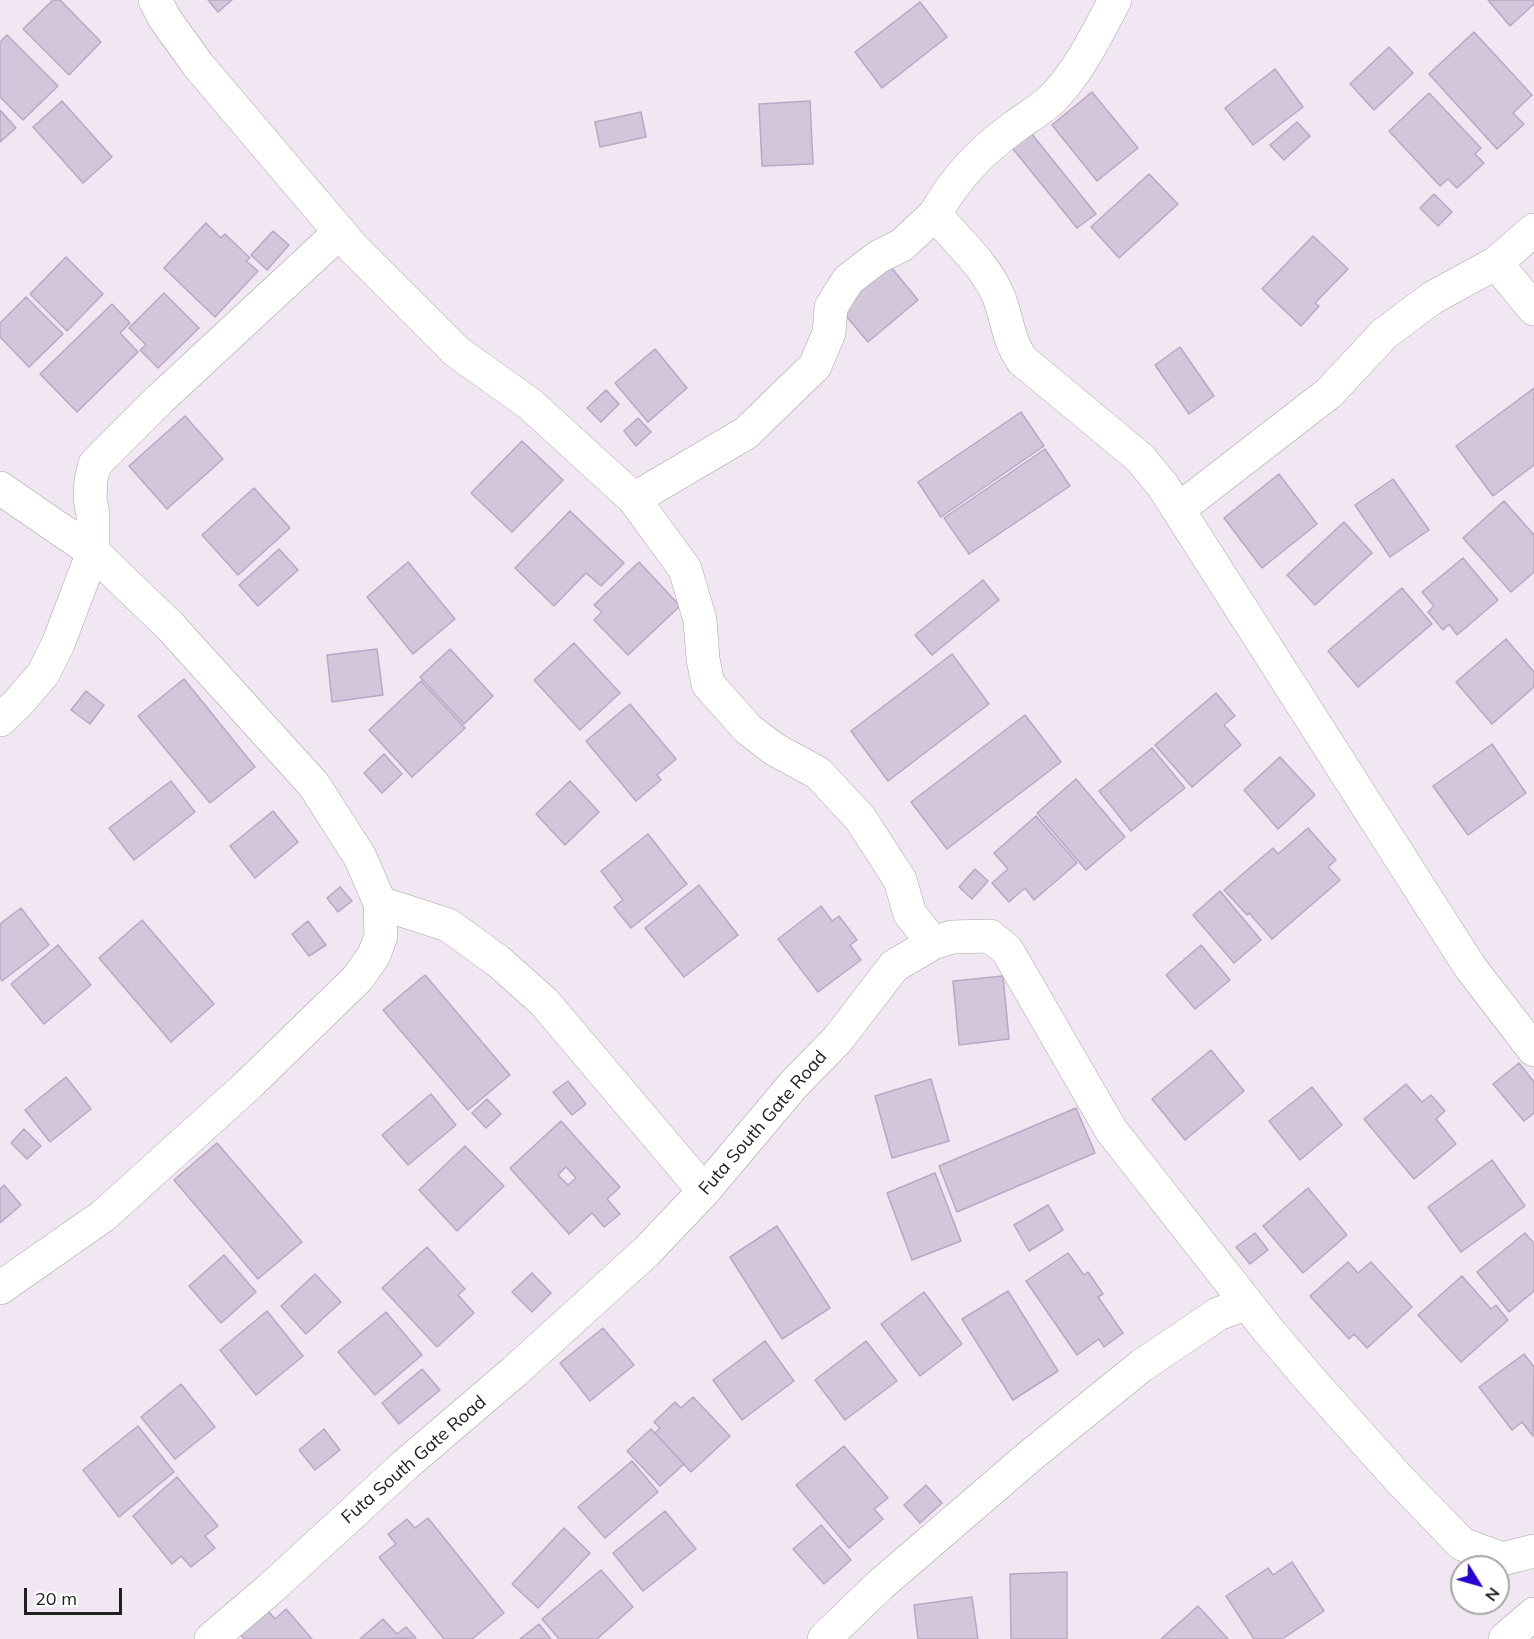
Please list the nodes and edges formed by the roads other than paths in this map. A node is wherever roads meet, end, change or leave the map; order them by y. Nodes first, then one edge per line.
1 (155, 0) edge
2 (1115, 0) edge
3 (935, 214) junction
4 (1534, 230) edge
5 (340, 232) junction
6 (1496, 263) junction
7 (1534, 309) edge
8 (0, 488) edge
9 (634, 500) junction
10 (1179, 509) junction
11 (93, 552) junction
12 (0, 720) edge
13 (380, 903) junction
14 (933, 943) junction
15 (1524, 1022) edge
16 (1534, 1050) edge
17 (704, 1191) junction
18 (0, 1288) edge
19 (1247, 1303) junction
20 (1534, 1551) edge
21 (1534, 1614) edge
22 (211, 1639) edge
23 (824, 1639) edge
24 (1505, 1639) edge

1 - 5 street
2 - 3 street
3 - 9 street
3 - 10 street
4 - 6 street
5 - 9 street
5 - 11 street
6 - 7 street
6 - 10 street
8 - 11 street
9 - 14 street
10 - 15 street
11 - 12 street
11 - 13 street
13 - 17 street
13 - 18 street
14 - 17 street, Futa South Gate Road
14 - 19 street, Futa South Gate Road
15 - 16 street
17 - 22 street, Futa South Gate Road
19 - 20 street, Futa South Gate Road
19 - 23 street
21 - 24 street

